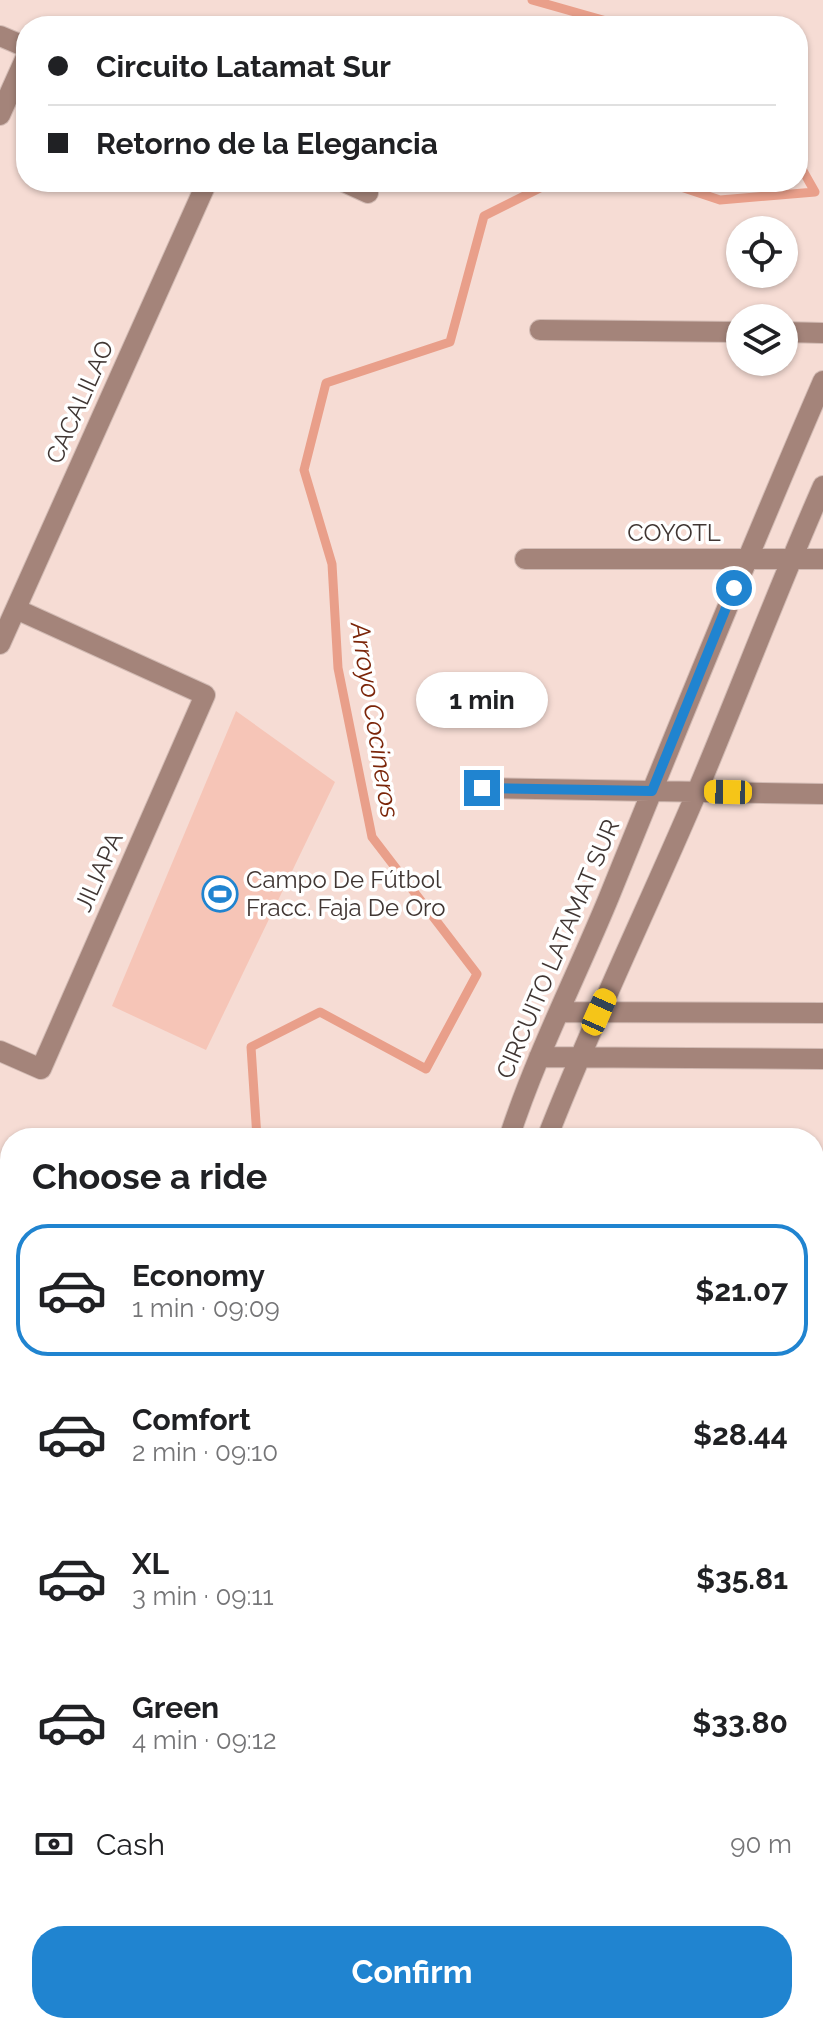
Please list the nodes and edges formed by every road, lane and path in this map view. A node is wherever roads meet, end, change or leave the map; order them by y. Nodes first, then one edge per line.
1 (16, 79) edge
2 (0, 115) edge
3 (203, 192) edge
4 (540, 330) dead end
5 (726, 332) edge
6 (798, 332) edge
7 (823, 333) edge
8 (823, 381) edge
9 (823, 486) edge
10 (525, 559) dead end
11 (746, 559) junction
12 (823, 559) edge
13 (790, 560) junction
14 (16, 609) junction
15 (0, 644) edge
16 (482, 788) dead end
17 (652, 791) junction
18 (697, 791) junction
19 (823, 794) edge
20 (559, 1012) junction
21 (599, 1012) junction
22 (823, 1013) edge
23 (0, 1051) edge
24 (539, 1057) junction
25 (578, 1058) junction
26 (823, 1059) edge
27 (513, 1128) edge
28 (551, 1128) edge

1 - 2 street
3 - 14 street, CACALILAO
4 - 5 street
6 - 7 street
8 - 11 street, CIRCUITO LATAMAT SUR
9 - 13 street
10 - 11 street, COYOTL
11 - 13 street, COYOTL
11 - 17 street, CIRCUITO LATAMAT SUR
12 - 13 street, COYOTL
13 - 18 street
14 - 15 street, CACALILAO
14 - 23 street, JILIAPA
16 - 17 street
17 - 18 street
17 - 20 street, CIRCUITO LATAMAT SUR
18 - 19 street
18 - 21 street
20 - 21 street
20 - 24 street, CIRCUITO LATAMAT SUR
21 - 22 street
21 - 25 street
24 - 25 street
24 - 27 street, CIRCUITO LATAMAT SUR
25 - 26 street
25 - 28 street

